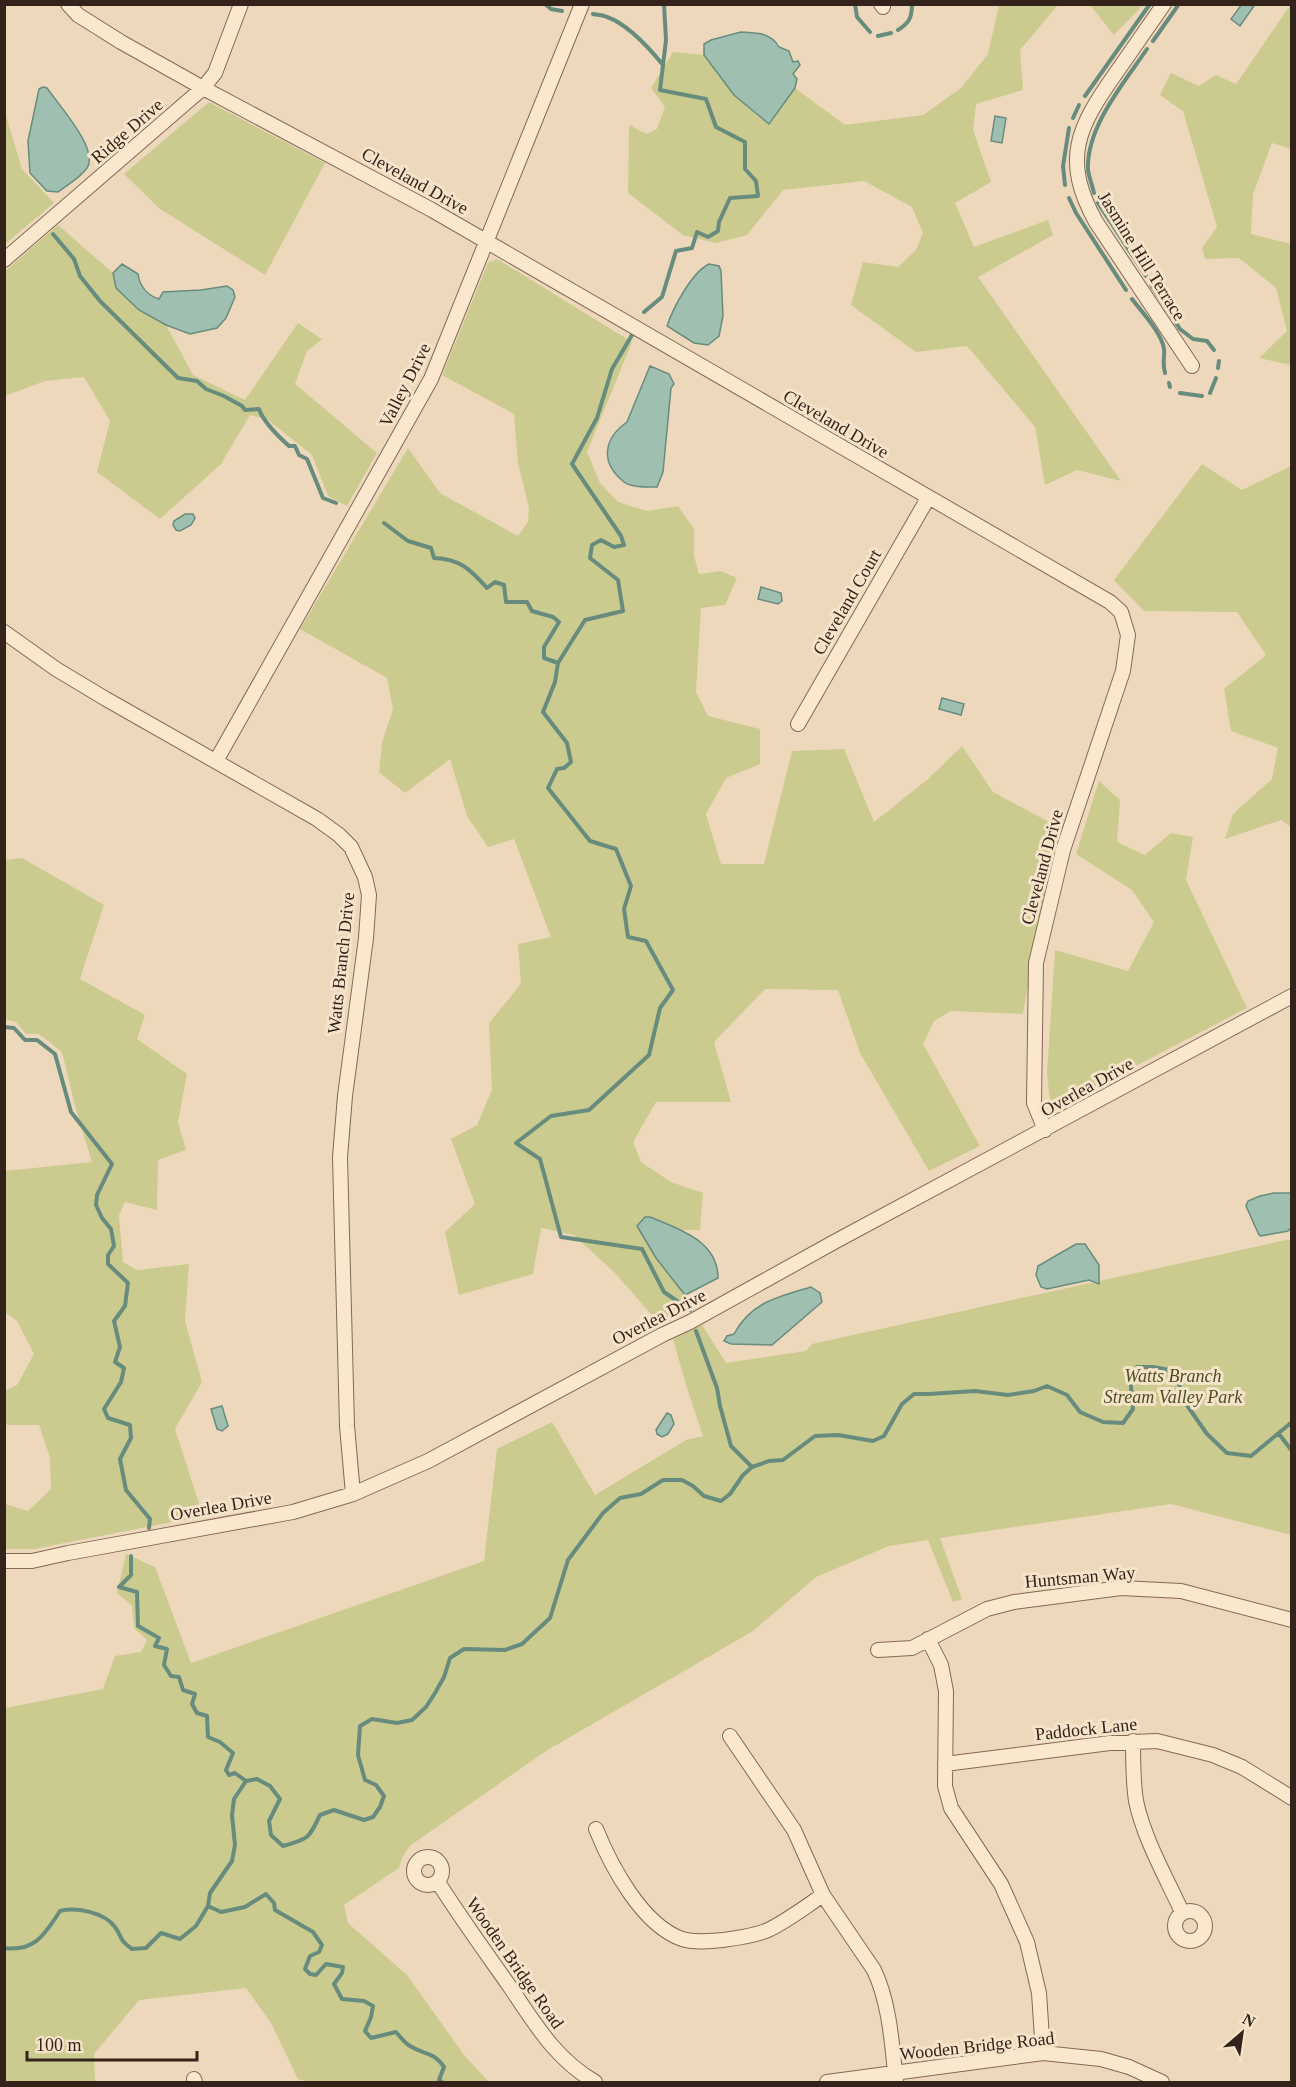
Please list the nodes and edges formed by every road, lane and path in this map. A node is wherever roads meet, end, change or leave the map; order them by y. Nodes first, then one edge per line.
1 (68, 4) edge
2 (241, 4) edge
3 (582, 4) edge
4 (1164, 4) edge
5 (203, 88) junction
6 (487, 242) junction
7 (4, 260) edge
8 (1192, 366) dead end
9 (928, 498) junction
10 (4, 632) edge
11 (798, 724) dead end
12 (216, 761) junction
13 (1292, 996) edge
14 (1045, 1130) junction
15 (353, 1494) junction
16 (4, 1561) edge
17 (1292, 1620) edge
18 (928, 1639) junction
19 (878, 1650) dead end
20 (730, 1736) dead end
21 (1133, 1741) junction
22 (945, 1764) junction
23 (1292, 1798) edge
24 (596, 1829) dead end
25 (438, 1882) dead end
26 (823, 1896) junction
27 (1182, 1912) dead end
28 (1043, 2053) junction
29 (896, 2078) edge
30 (595, 2082) edge
31 (827, 2082) edge
32 (1162, 2082) edge

1 - 5 street, Cleveland Drive
2 - 5 street, Ridge Drive
3 - 6 street, Valley Drive
4 - 8 street, Jasmine Hill Terrace
5 - 6 street, Cleveland Drive
5 - 7 street, Ridge Drive
6 - 9 street, Cleveland Drive
6 - 12 street, Valley Drive
9 - 11 street, Cleveland Court
9 - 14 street, Cleveland Drive
10 - 12 street, Watts Branch Drive
12 - 15 street, Watts Branch Drive
13 - 14 street, Overlea Drive
14 - 15 street, Overlea Drive
15 - 16 street, Overlea Drive
17 - 18 street, Huntsman Way
18 - 19 street, Huntsman Way
18 - 22 street
20 - 26 street
21 - 22 street, Paddock Lane
21 - 23 street, Paddock Lane
21 - 27 street
22 - 28 street
24 - 26 street
25 - 30 street, Wooden Bridge Road
26 - 29 street
28 - 29 street, Wooden Bridge Road
28 - 32 street, Wooden Bridge Road
29 - 31 street, Wooden Bridge Road

